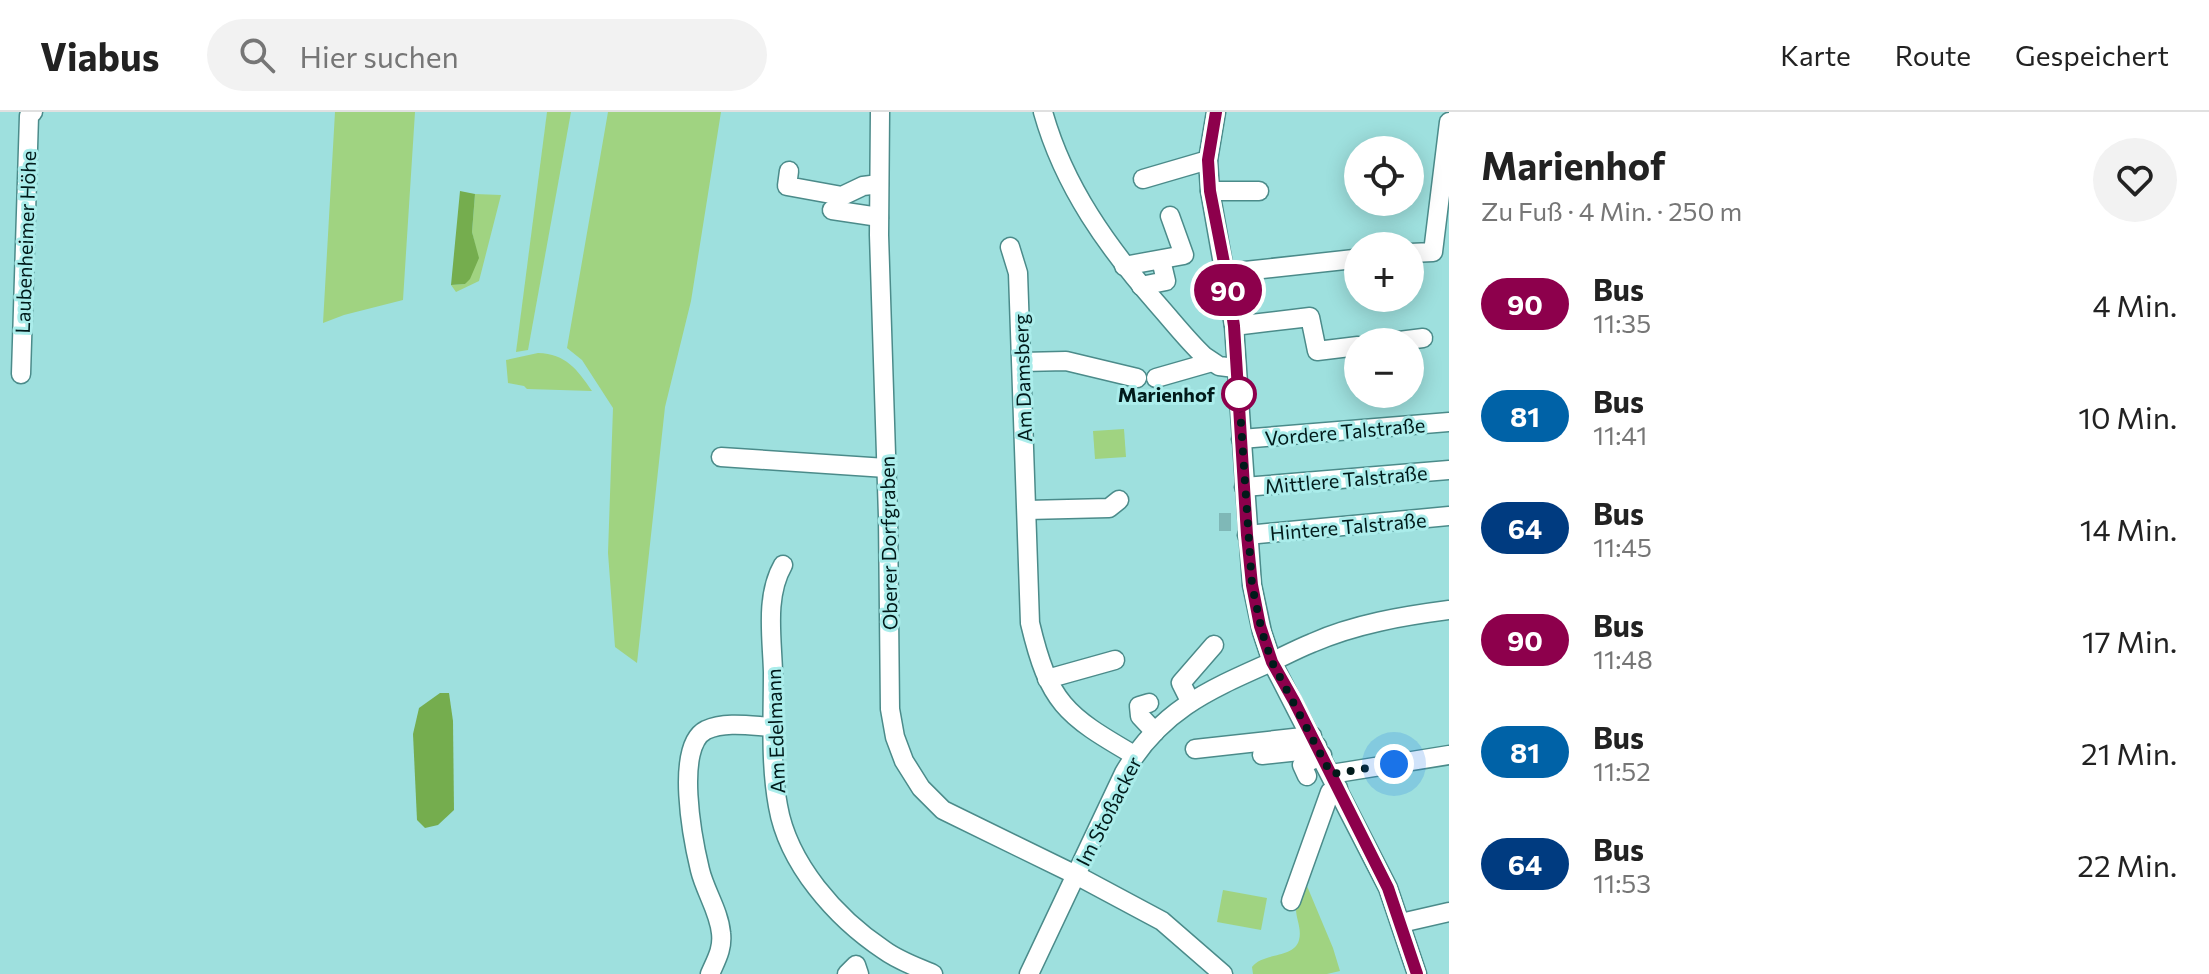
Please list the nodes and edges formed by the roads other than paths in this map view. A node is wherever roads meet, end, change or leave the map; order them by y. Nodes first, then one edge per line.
1 (33, 112) edge
2 (880, 112) edge
3 (1043, 112) edge
4 (1216, 112) edge
5 (1449, 122) edge
6 (1208, 160) junction
7 (789, 171) dead end
8 (1143, 179) dead end
9 (879, 184) junction
10 (1210, 191) junction
11 (1259, 191) dead end
12 (1444, 193) edge
13 (832, 210) dead end
14 (1170, 216) dead end
15 (879, 217) junction
16 (1010, 247) dead end
17 (1424, 252) edge
18 (1344, 260) edge
19 (1162, 264) dead end
20 (1124, 266) junction
21 (1226, 273) junction
22 (1141, 286) junction
23 (1234, 326) junction
24 (1344, 348) edge
25 (1022, 362) junction
26 (1212, 362) junction
27 (1235, 368) junction
28 (21, 374) dead end
29 (1449, 422) edge
30 (1241, 439) junction
31 (721, 457) dead end
32 (886, 468) junction
33 (1449, 470) edge
34 (1244, 487) junction
35 (1119, 500) dead end
36 (1027, 510) junction
37 (1449, 516) edge
38 (1241, 526) junction
39 (783, 565) dead end
40 (1449, 610) edge
41 (1214, 645) dead end
42 (1115, 660) dead end
43 (1272, 662) junction
44 (1047, 679) junction
45 (1190, 701) junction
46 (1149, 703) dead end
47 (773, 727) junction
48 (1155, 732) junction
49 (1317, 745) junction
50 (1195, 749) dead end
51 (1134, 755) junction
52 (1262, 755) dead end
53 (1449, 755) edge
54 (1307, 776) dead end
55 (1335, 781) junction
56 (1076, 875) junction
57 (1291, 901) dead end
58 (1449, 912) edge
59 (1401, 923) junction
60 (710, 974) edge
61 (933, 974) edge
62 (1029, 974) edge
63 (1223, 974) edge
64 (1417, 974) edge

1 - 28 street, Laubenheimer Höhe
2 - 9 street, Oberer Dorfgraben
3 - 20 street
4 - 6 street
5 - 12 street
6 - 8 street
6 - 10 street
7 - 9 street
9 - 15 street, Oberer Dorfgraben
10 - 11 street
10 - 21 street
12 - 17 street
13 - 15 street
14 - 20 street
15 - 32 street, Oberer Dorfgraben
16 - 25 street, Am Damsberg
18 - 21 street
19 - 22 street
20 - 22 street
21 - 23 street
22 - 26 street
23 - 24 street
23 - 27 street
25 - 26 street
25 - 36 street, Am Damsberg
26 - 27 street
27 - 30 street
29 - 30 street, Vordere Talstraße
30 - 34 street
31 - 32 street
32 - 56 street, Oberer Dorfgraben
33 - 34 street, Mittlere Talstraße
34 - 38 street
35 - 36 street
36 - 44 street, Am Damsberg
37 - 38 street, Hintere Talstraße
38 - 43 street
39 - 47 street, Am Edelmann
40 - 43 street, Im Stoßacker
41 - 45 street
42 - 44 street
43 - 45 street, Im Stoßacker
43 - 49 street
44 - 51 street, Am Damsberg
45 - 48 street, Im Stoßacker
46 - 48 street
47 - 60 street
47 - 61 street, Am Edelmann
48 - 51 street, Im Stoßacker
49 - 50 street
49 - 52 street
49 - 54 street
49 - 55 street
51 - 56 street, Im Stoßacker
53 - 55 street
55 - 57 street
55 - 59 street
56 - 62 street, Im Stoßacker
56 - 63 street, Oberer Dorfgraben
58 - 59 street
59 - 64 street

